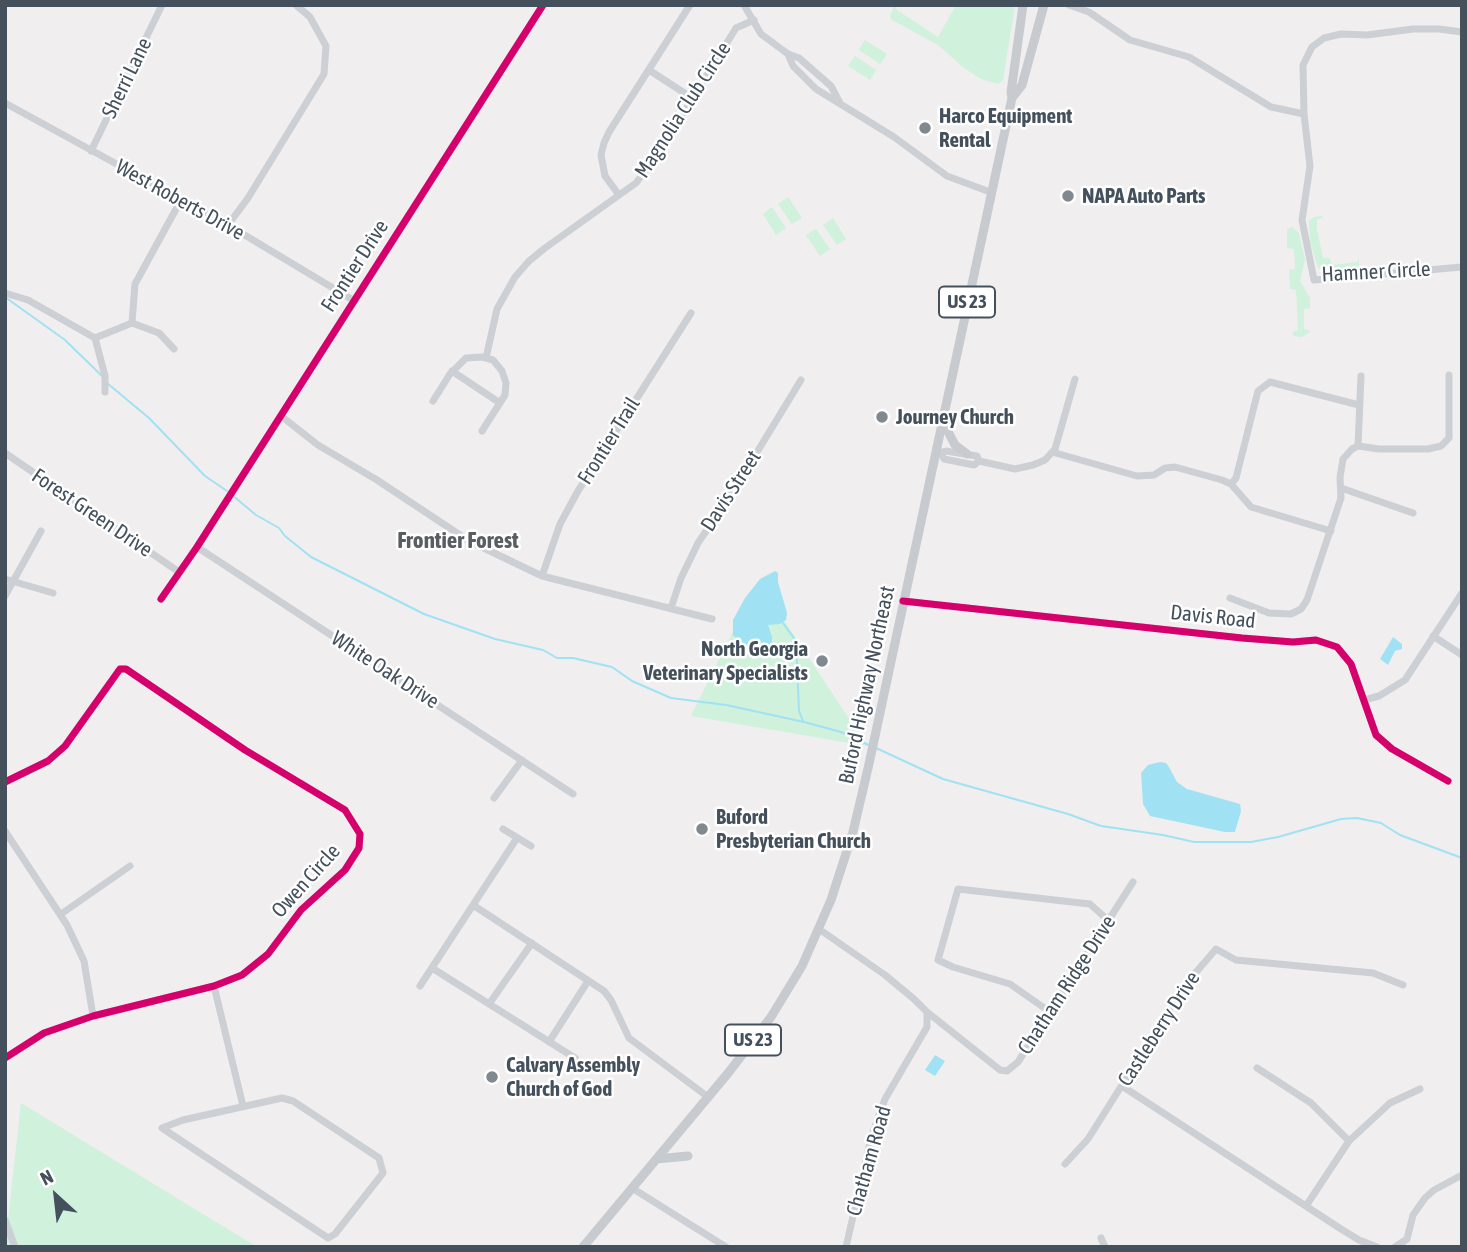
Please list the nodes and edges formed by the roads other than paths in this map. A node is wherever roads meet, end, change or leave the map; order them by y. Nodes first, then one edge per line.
1 (162, 5) edge
2 (296, 5) edge
3 (543, 5) edge
4 (690, 5) edge
5 (744, 5) edge
6 (1023, 5) edge
7 (1044, 5) edge
8 (1069, 5) edge
9 (754, 20) junction
10 (1462, 32) edge
11 (788, 54) junction
12 (649, 70) junction
13 (816, 73) junction
14 (808, 81) junction
15 (692, 98) junction
16 (1012, 98) junction
17 (5, 103) edge
18 (840, 103) junction
19 (1304, 114) junction
20 (92, 151) junction
21 (990, 192) junction
22 (619, 195) junction
23 (181, 200) junction
24 (228, 225) junction
25 (1462, 267) edge
26 (5, 293) edge
27 (353, 300) junction
28 (691, 313) dead end
29 (132, 323) junction
30 (95, 338) junction
31 (174, 349) dead end
32 (486, 358) junction
33 (452, 371) junction
34 (1449, 375) dead end
35 (1361, 376) dead end
36 (1075, 379) dead end
37 (802, 380) dead end
38 (105, 392) dead end
39 (433, 401) dead end
40 (500, 403) junction
41 (1359, 405) junction
42 (281, 416) junction
43 (942, 419) junction
44 (482, 431) dead end
45 (1358, 446) junction
46 (1052, 452) junction
47 (5, 453) edge
48 (938, 453) junction
49 (967, 454) junction
50 (979, 461) junction
51 (1231, 484) junction
52 (1341, 488) junction
53 (1413, 513) dead end
54 (41, 531) dead end
55 (1331, 531) junction
56 (197, 547) junction
57 (179, 572) junction
58 (542, 576) junction
59 (8, 580) edge
60 (53, 593) dead end
61 (1462, 593) edge
62 (5, 596) edge
63 (1230, 598) dead end
64 (161, 599) dead end
65 (903, 601) junction
66 (671, 608) junction
67 (712, 619) dead end
68 (1433, 636) junction
69 (1462, 655) edge
70 (1364, 700) junction
71 (522, 760) junction
72 (1448, 781) dead end
73 (5, 782) edge
74 (573, 794) dead end
75 (494, 797) dead end
76 (503, 829) dead end
77 (5, 831) edge
78 (517, 838) junction
79 (531, 846) dead end
80 (130, 866) dead end
81 (1133, 882) dead end
82 (472, 905) junction
83 (61, 914) junction
84 (1109, 920) junction
85 (819, 929) junction
86 (532, 943) junction
87 (432, 968) junction
88 (589, 981) junction
89 (1404, 985) dead end
90 (214, 986) junction
91 (420, 986) dead end
92 (489, 1004) junction
93 (927, 1012) junction
94 (1050, 1012) junction
95 (93, 1016) junction
96 (549, 1042) junction
97 (5, 1058) edge
98 (575, 1058) dead end
99 (1257, 1068) dead end
100 (1122, 1086) junction
101 (1420, 1089) dead end
102 (708, 1097) junction
103 (243, 1106) junction
104 (1349, 1141) junction
105 (688, 1156) dead end
106 (656, 1159) junction
107 (1065, 1164) dead end
108 (1462, 1175) edge
109 (632, 1188) junction
110 (1306, 1206) junction
111 (5, 1220) edge
112 (1101, 1238) dead end
113 (1404, 1245) edge
114 (15, 1247) edge
115 (583, 1247) edge
116 (726, 1247) edge
117 (846, 1247) edge
118 (1105, 1247) edge
119 (1377, 1247) edge
120 (1395, 1247) edge

1 - 20 street, Sherri Lane
2 - 24 street
3 - 27 street, Frontier Drive
4 - 12 street, Magnolia Club Circle
5 - 9 street
6 - 16 main road, US 23
7 - 16 main road, US 23
8 - 19 street
9 - 11 street
9 - 15 street, Magnolia Club Circle
10 - 19 street, Hamner Circle
11 - 13 street
11 - 14 street
12 - 15 street
12 - 22 street, Magnolia Club Circle
13 - 14 street
13 - 18 street
14 - 18 street
15 - 22 street, Magnolia Club Circle
16 - 21 main road, Buford Highway Northeast / US 23
17 - 20 street, West Roberts Drive
18 - 21 street
19 - 25 street, Hamner Circle
20 - 23 street, West Roberts Drive
21 - 43 main road, Buford Highway Northeast / US 23
22 - 32 street
23 - 24 street, West Roberts Drive
23 - 29 street
24 - 27 street, West Roberts Drive
26 - 30 street
27 - 42 street, Frontier Drive
28 - 58 street, Frontier Trail
29 - 30 street
29 - 31 street
30 - 38 street
32 - 33 street
32 - 40 street
33 - 39 street
33 - 40 street
34 - 45 street
35 - 41 street
36 - 46 street
37 - 66 street, Davis Street
40 - 44 street
41 - 45 street
41 - 51 street
42 - 56 street, Frontier Drive
42 - 58 street
43 - 48 main road, Buford Highway Northeast / US 23
43 - 49 main road
45 - 52 street
46 - 50 street
46 - 51 street
47 - 57 street, Forest Green Drive
48 - 49 street
48 - 50 street
48 - 65 main road, Buford Highway Northeast / US 23
49 - 50 street
51 - 55 street
52 - 53 street
52 - 55 street
54 - 59 street
55 - 63 street
56 - 57 street, Frontier Drive
56 - 71 street, White Oak Drive
57 - 64 street
58 - 66 street
59 - 60 street
59 - 62 street
61 - 68 street
65 - 70 street, Davis Road
65 - 85 main road, Buford Highway Northeast / US 23
66 - 67 street
68 - 69 street
68 - 70 street
70 - 72 street, Davis Road
71 - 74 street, White Oak Drive
71 - 75 street
73 - 90 street, Owen Circle
76 - 78 street
77 - 83 street
78 - 79 street
78 - 82 street
80 - 83 street
81 - 84 street, Chatham Ridge Drive
82 - 86 street
82 - 87 street
83 - 95 street
84 - 94 street, Chatham Ridge Drive
84 - 94 street
85 - 93 street
85 - 102 main road, Buford Highway Northeast / US 23
86 - 88 street
86 - 92 street
87 - 91 street
87 - 92 street
88 - 96 street
88 - 102 street
89 - 100 street, Castleberry Drive
90 - 95 street, Owen Circle
90 - 103 street
92 - 96 street
93 - 94 street, Chatham Ridge Drive
93 - 117 street, Chatham Road
95 - 97 street, Owen Circle
96 - 98 street
99 - 104 street
100 - 107 street, Castleberry Drive
100 - 110 street
101 - 104 street
102 - 106 main road, Buford Highway Northeast / US 23
103 - 103 street
104 - 110 street
105 - 106 main road
106 - 109 main road, Buford Highway Northeast / US 23
108 - 113 street
109 - 115 main road, Buford Highway Northeast / US 23
109 - 116 street
110 - 119 street
111 - 114 street
112 - 118 street
113 - 120 street

